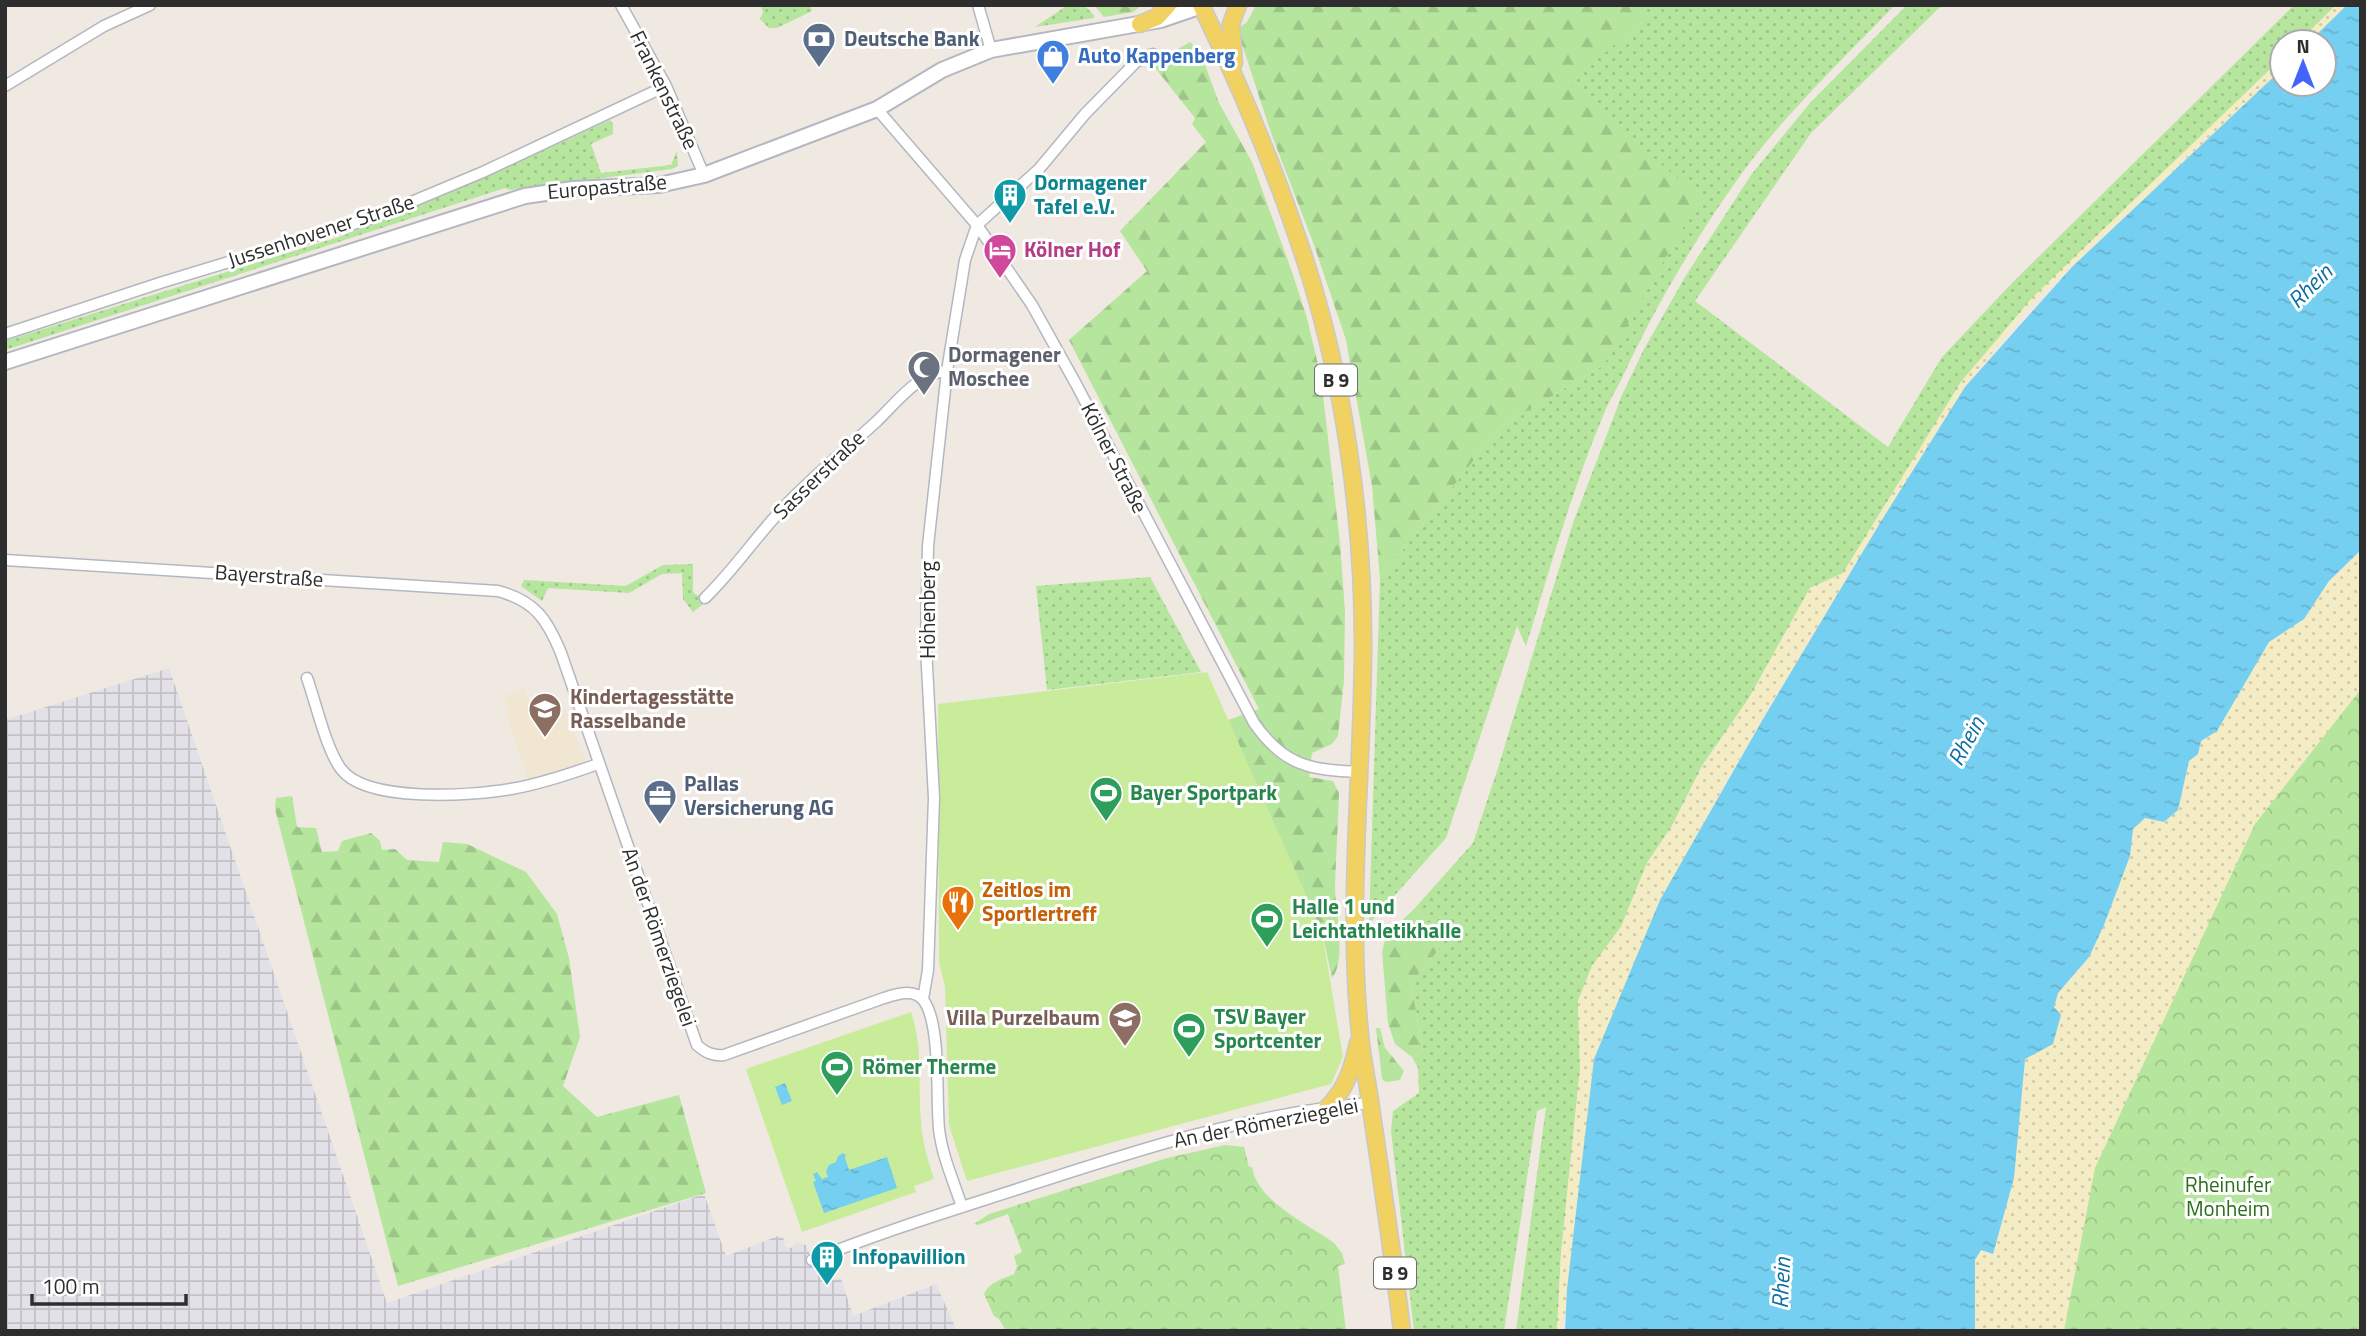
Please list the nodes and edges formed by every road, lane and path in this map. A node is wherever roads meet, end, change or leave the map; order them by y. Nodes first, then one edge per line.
1 (150, 5) edge
2 (621, 5) edge
3 (978, 5) edge
4 (1168, 5) edge
5 (1238, 5) edge
6 (1203, 6) edge
7 (1140, 24) junction
8 (991, 50) junction
9 (1153, 54) dead end
10 (5, 86) edge
11 (666, 86) junction
12 (1239, 86) junction
13 (877, 109) junction
14 (704, 175) junction
15 (977, 225) junction
16 (5, 334) edge
17 (5, 362) edge
18 (947, 371) junction
19 (5, 559) edge
20 (705, 598) dead end
21 (530, 605) joint
22 (307, 678) dead end
23 (598, 764) junction
24 (1360, 772) junction
25 (923, 999) junction
26 (1360, 1034) junction
27 (1370, 1103) junction
28 (1326, 1108) junction
29 (962, 1207) junction
30 (811, 1259) dead end
31 (1402, 1331) edge

1 - 10 street
2 - 11 street, Frankenstraße
3 - 8 street
4 - 7 main road
5 - 12 main road
6 - 7 main road, Europastraße
6 - 12 main road, B 9
7 - 8 main road, Europastraße
8 - 13 main road, Europastraße
9 - 15 street
11 - 14 street, Frankenstraße
11 - 16 street, Jussenhovener Straße
12 - 24 main road, B 9
13 - 14 main road, Europastraße
13 - 15 street, Kölner Straße
14 - 17 main road, Europastraße
15 - 18 street, Höhenberg
15 - 24 street, Kölner Straße
18 - 20 street, Sasserstraße
18 - 25 street, Höhenberg
19 - 21 street, Bayerstraße
21 - 23 street, An der Römerziegelei
22 - 23 street
23 - 25 street, An der Römerziegelei
24 - 26 main road, B 9
25 - 29 street
26 - 27 main road, B 9
26 - 28 main road
27 - 28 street, An der Römerziegelei
27 - 31 main road, B 9
28 - 29 street, An der Römerziegelei
29 - 30 street, An der Römerziegelei

